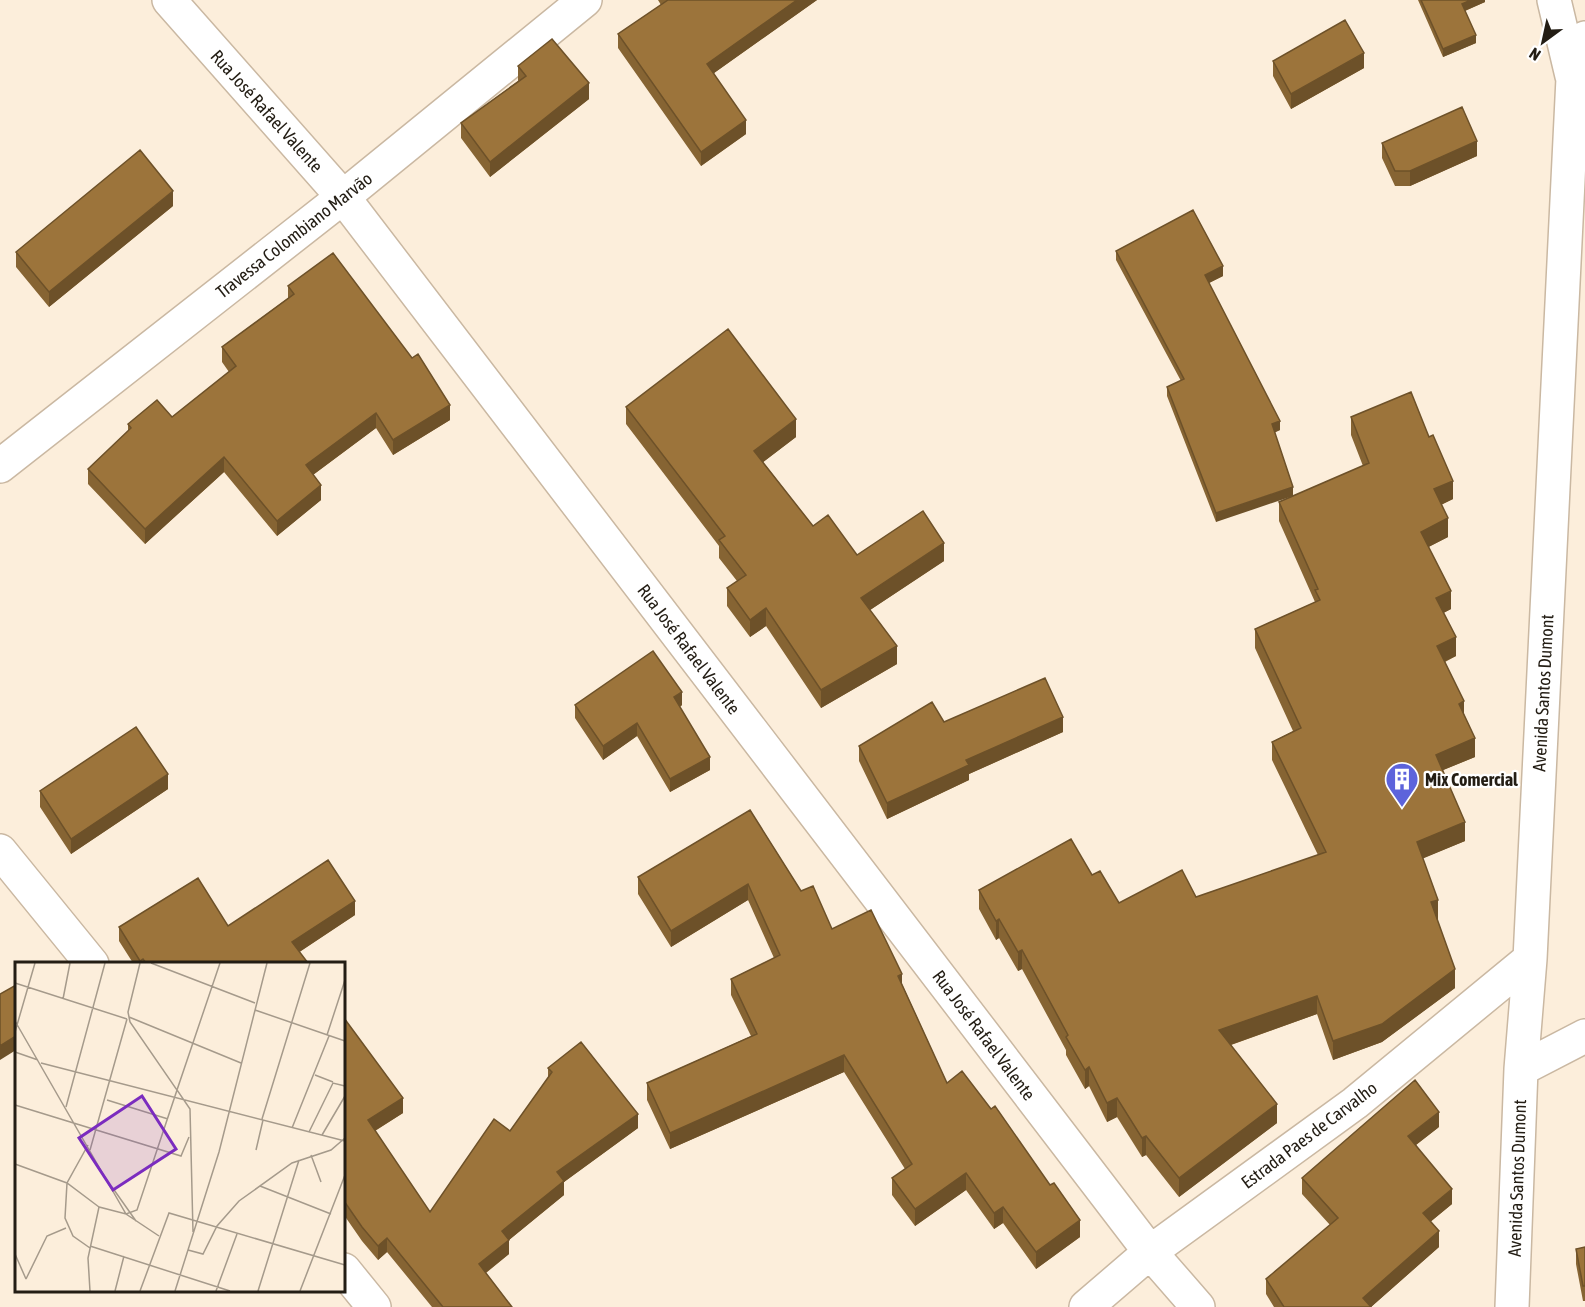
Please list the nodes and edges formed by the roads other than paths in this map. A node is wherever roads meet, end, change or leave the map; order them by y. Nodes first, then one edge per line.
1 (169, 0) edge
2 (585, 0) edge
3 (1554, 0) edge
4 (1585, 38) edge
5 (1573, 78) junction
6 (343, 197) junction
7 (0, 466) edge
8 (0, 851) edge
9 (1530, 959) junction
10 (91, 962) edge
11 (1585, 1036) edge
12 (1521, 1069) junction
13 (1150, 1252) junction
14 (345, 1271) edge
15 (374, 1307) edge
16 (1086, 1307) edge
17 (1198, 1307) edge
18 (1512, 1307) edge

1 - 6 street, Rua José Rafael Valente
2 - 6 street, Travessa Colombiano Marvão
3 - 5 street, Avenida Santos Dumont
4 - 5 street, Avenida Santos Dumont
5 - 9 street, Avenida Santos Dumont
6 - 7 street, Travessa Colombiano Marvão
6 - 13 street, Rua José Rafael Valente
8 - 10 street
9 - 12 street, Avenida Santos Dumont
9 - 13 street, Estrada Paes de Carvalho
11 - 12 street
12 - 18 street, Avenida Santos Dumont
13 - 16 street, Estrada Paes de Carvalho
13 - 17 street, Rua José Rafael Valente
14 - 15 street

